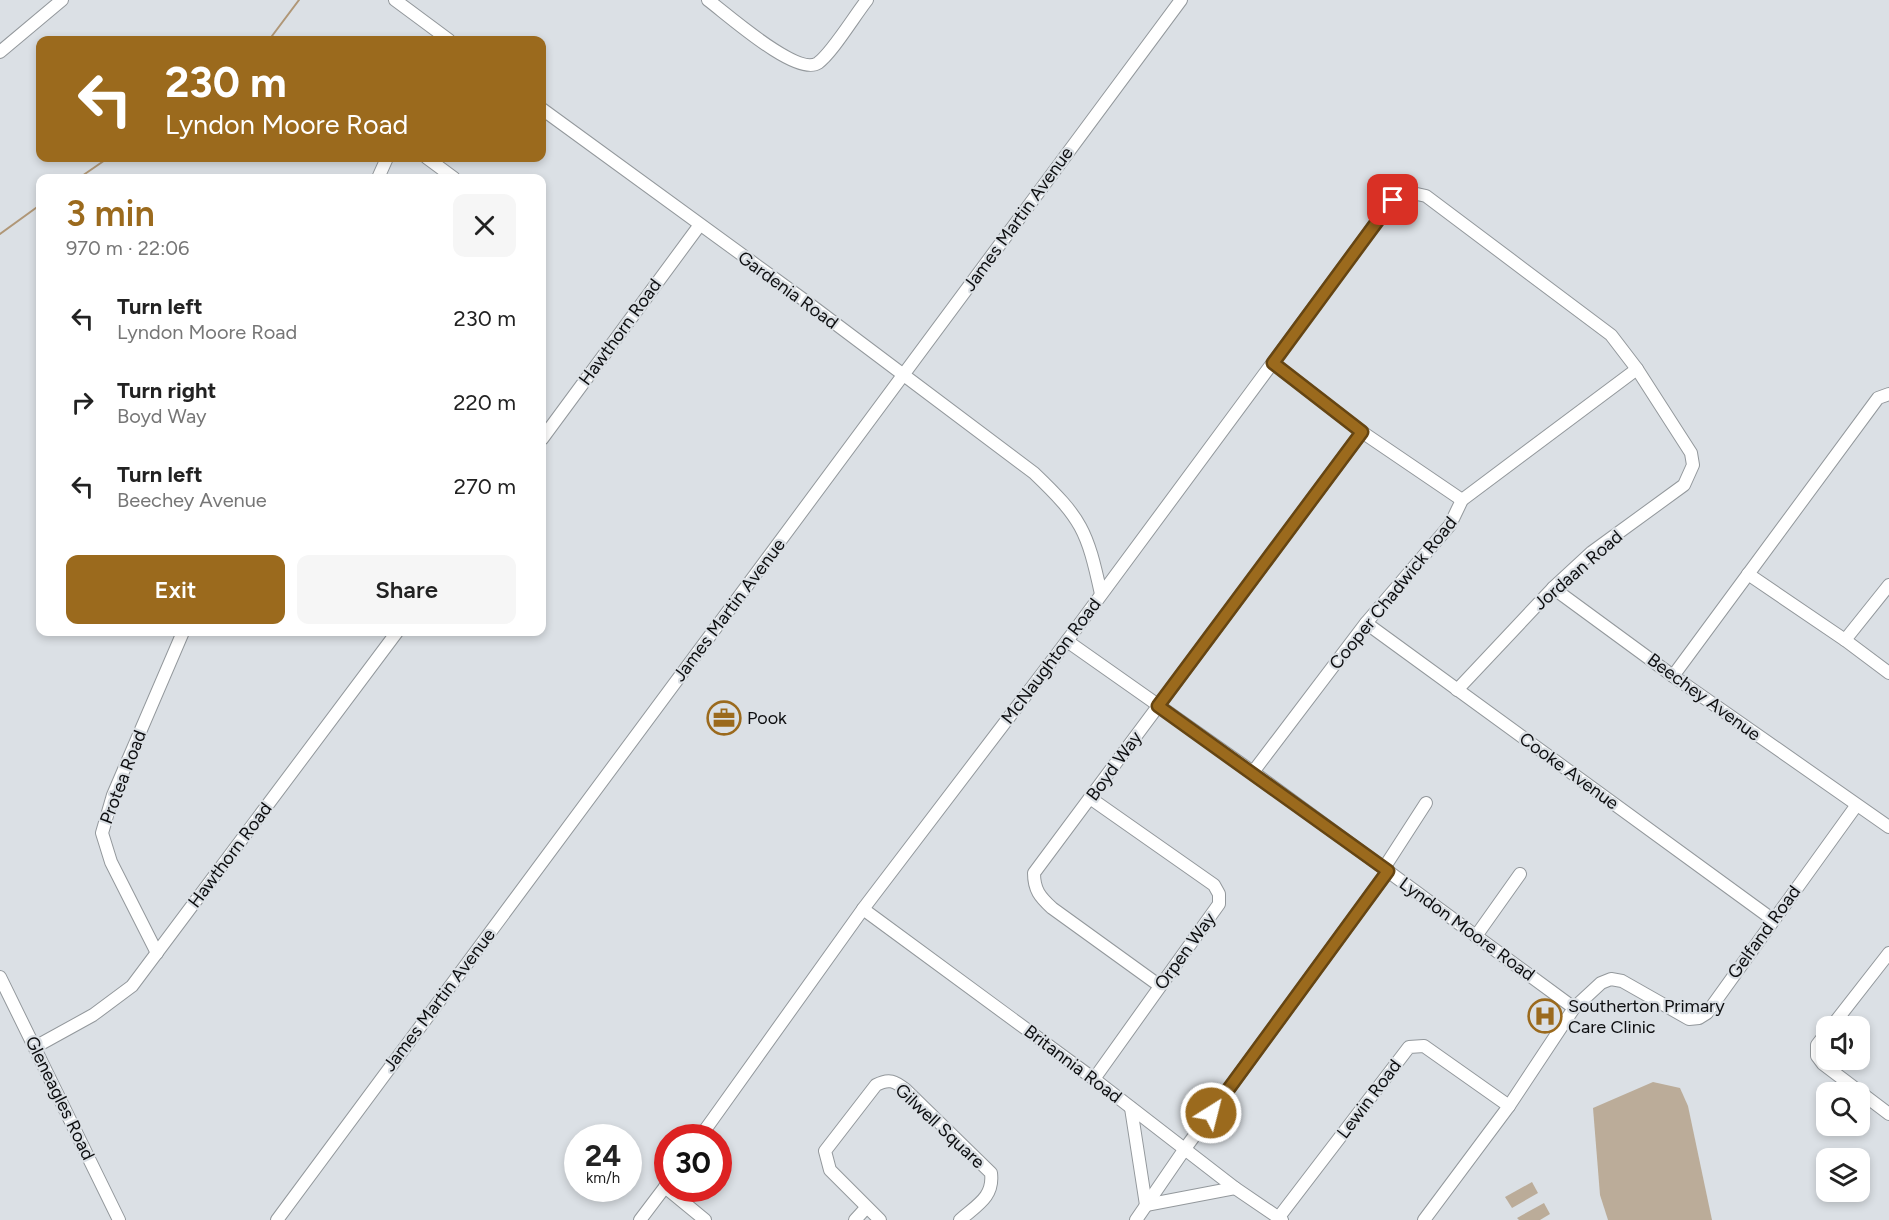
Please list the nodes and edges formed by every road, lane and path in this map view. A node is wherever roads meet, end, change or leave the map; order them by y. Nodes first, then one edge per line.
1 (62, 0) edge
2 (395, 0) edge
3 (708, 0) edge
4 (867, 0) edge
5 (1180, 0) edge
6 (440, 36) edge
7 (0, 52) edge
8 (546, 112) edge
9 (432, 162) edge
10 (449, 174) edge
11 (699, 226) junction
12 (1273, 363) junction
13 (1637, 369) junction
14 (903, 375) junction
15 (1889, 394) edge
16 (1362, 432) junction
17 (546, 434) edge
18 (1462, 500) junction
19 (1748, 574) junction
20 (1889, 585) edge
21 (1552, 588) junction
22 (1101, 594) junction
23 (1366, 623) junction
24 (181, 636) edge
25 (395, 636) edge
26 (1845, 640) junction
27 (1067, 641) junction
28 (1889, 673) edge
29 (1673, 676) junction
30 (1457, 690) junction
31 (1158, 706) junction
32 (1253, 772) junction
33 (1090, 798) junction
34 (1426, 803) dead end
35 (1856, 806) junction
36 (1889, 827) edge
37 (1386, 869) junction
38 (1520, 874) dead end
39 (863, 909) junction
40 (1772, 919) junction
41 (1476, 936) junction
42 (157, 953) junction
43 (1889, 953) edge
44 (0, 977) edge
45 (1160, 986) junction
46 (1574, 1008) junction
47 (1840, 1016) edge
48 (35, 1047) junction
49 (1831, 1070) edge
50 (1094, 1079) junction
51 (1847, 1082) edge
52 (1870, 1100) edge
53 (1509, 1106) junction
54 (1131, 1108) junction
55 (1889, 1114) edge
56 (709, 1124) edge
57 (1184, 1150) junction
58 (1235, 1188) junction
59 (654, 1201) edge
60 (685, 1202) edge
61 (1146, 1205) junction
62 (866, 1208) junction
63 (1280, 1219) edge
64 (119, 1220) edge
65 (277, 1220) edge
66 (640, 1220) edge
67 (705, 1220) edge
68 (855, 1220) edge
69 (879, 1220) edge
70 (960, 1220) edge
71 (1136, 1220) edge
72 (1424, 1220) edge

1 - 7 street
2 - 6 street
3 - 4 street
5 - 14 street, James Martin Avenue
8 - 11 street, Gardenia Road
9 - 10 street
11 - 14 street, Gardenia Road
11 - 17 street, Hawthorn Road
12 - 13 street, McNaughton Road
12 - 16 street
12 - 22 street, McNaughton Road
13 - 18 street, Cooper Chadwick Road
13 - 21 street, Jordaan Road
14 - 22 street, Gardenia Road
14 - 65 street, James Martin Avenue
15 - 19 street
16 - 18 street
16 - 31 street, Boyd Way
18 - 23 street, Cooper Chadwick Road
19 - 26 street
19 - 29 street
20 - 26 street
21 - 29 street, Beechey Avenue
21 - 30 street, Jordaan Road
22 - 27 street, McNaughton Road
23 - 30 street, Cooke Avenue
23 - 32 street, Cooper Chadwick Road
24 - 42 street, Protea Road
25 - 42 street, Hawthorn Road
26 - 28 street
27 - 31 street, Lyndon Moore Road
27 - 39 street, McNaughton Road
29 - 35 street, Beechey Avenue
30 - 40 street, Cooke Avenue
31 - 32 street, Lyndon Moore Road
31 - 33 street, Boyd Way
32 - 37 street, Lyndon Moore Road
33 - 45 street, Boyd Way
33 - 45 street, Orpen Way
34 - 37 street
35 - 36 street, Beechey Avenue
35 - 40 street, Gelfand Road
37 - 41 street, Lyndon Moore Road
37 - 57 street
38 - 41 street
39 - 50 street, Britannia Road
39 - 56 street, McNaughton Road
40 - 46 street, Gelfand Road
41 - 46 street, Lyndon Moore Road
42 - 48 street, Hawthorn Road
43 - 47 street
44 - 48 street, Gleneagles Road
45 - 50 street, Orpen Way
46 - 53 street, Gelfand Road
48 - 64 street, Gleneagles Road
49 - 51 street
50 - 54 street, Britannia Road
52 - 55 street
53 - 63 street, Lewin Road
53 - 72 street, Gelfand Road
54 - 57 street, Britannia Road
54 - 61 street
57 - 58 street, Britannia Road
57 - 61 street
58 - 61 street
58 - 63 street, Britannia Road
59 - 66 street
60 - 67 street
61 - 71 street
62 - 68 street
62 - 69 street, Gilwell Square
62 - 70 street, Gilwell Square

